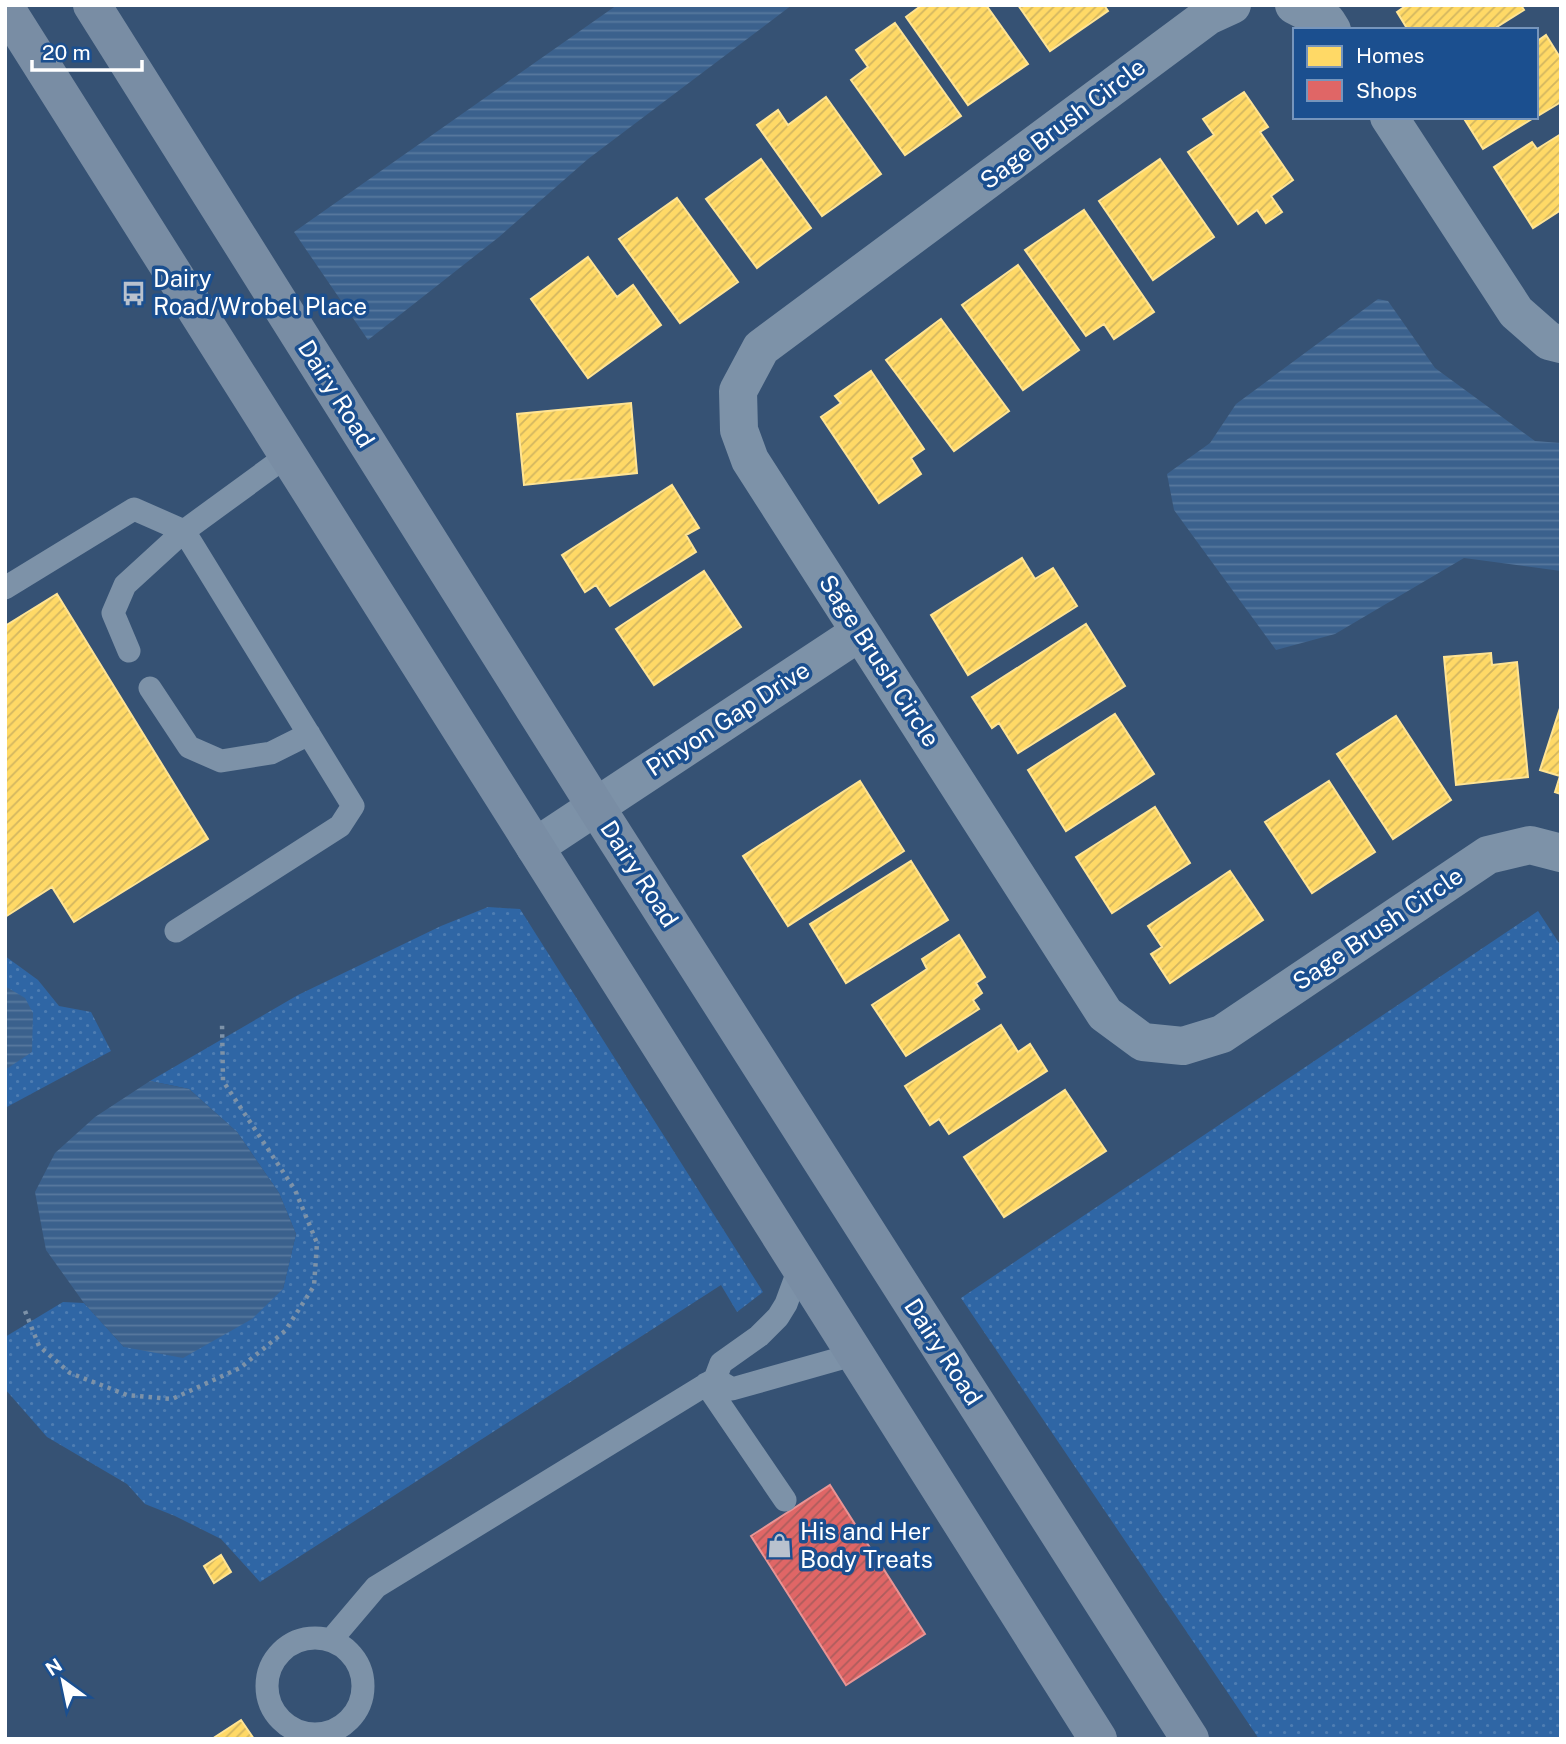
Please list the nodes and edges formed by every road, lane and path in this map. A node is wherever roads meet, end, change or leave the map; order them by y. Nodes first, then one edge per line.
1 (92, 5) edge
2 (1232, 5) edge
3 (1294, 5) edge
4 (5, 8) edge
5 (1331, 28) edge
6 (1390, 119) edge
7 (1561, 344) edge
8 (288, 456) junction
9 (184, 531) junction
10 (5, 588) edge
11 (860, 632) junction
12 (129, 651) dead end
13 (150, 688) dead end
14 (309, 734) junction
15 (596, 807) junction
16 (535, 847) junction
17 (1561, 853) edge
18 (176, 931) dead end
19 (222, 1022) dead end
20 (800, 1266) junction
21 (25, 1311) dead end
22 (856, 1354) junction
23 (710, 1382) junction
24 (785, 1500) dead end
25 (331, 1640) junction
26 (343, 1733) edge
27 (1098, 1739) edge
28 (1190, 1739) edge

1 - 15 street, Dairy Road
2 - 11 street, Sage Brush Circle
3 - 5 street
4 - 8 street
6 - 7 street
8 - 9 lane
8 - 16 street
9 - 10 lane
9 - 12 lane
9 - 14 lane
11 - 15 street, Pinyon Gap Drive
11 - 17 street, Sage Brush Circle
13 - 14 lane
14 - 18 lane
15 - 16 street, Pinyon Gap Drive
15 - 28 street, Dairy Road
16 - 20 street
19 - 21 path
20 - 22 street
20 - 23 lane
22 - 23 lane
22 - 27 street
23 - 24 lane
23 - 25 lane
25 - 26 lane
25 - 26 lane

